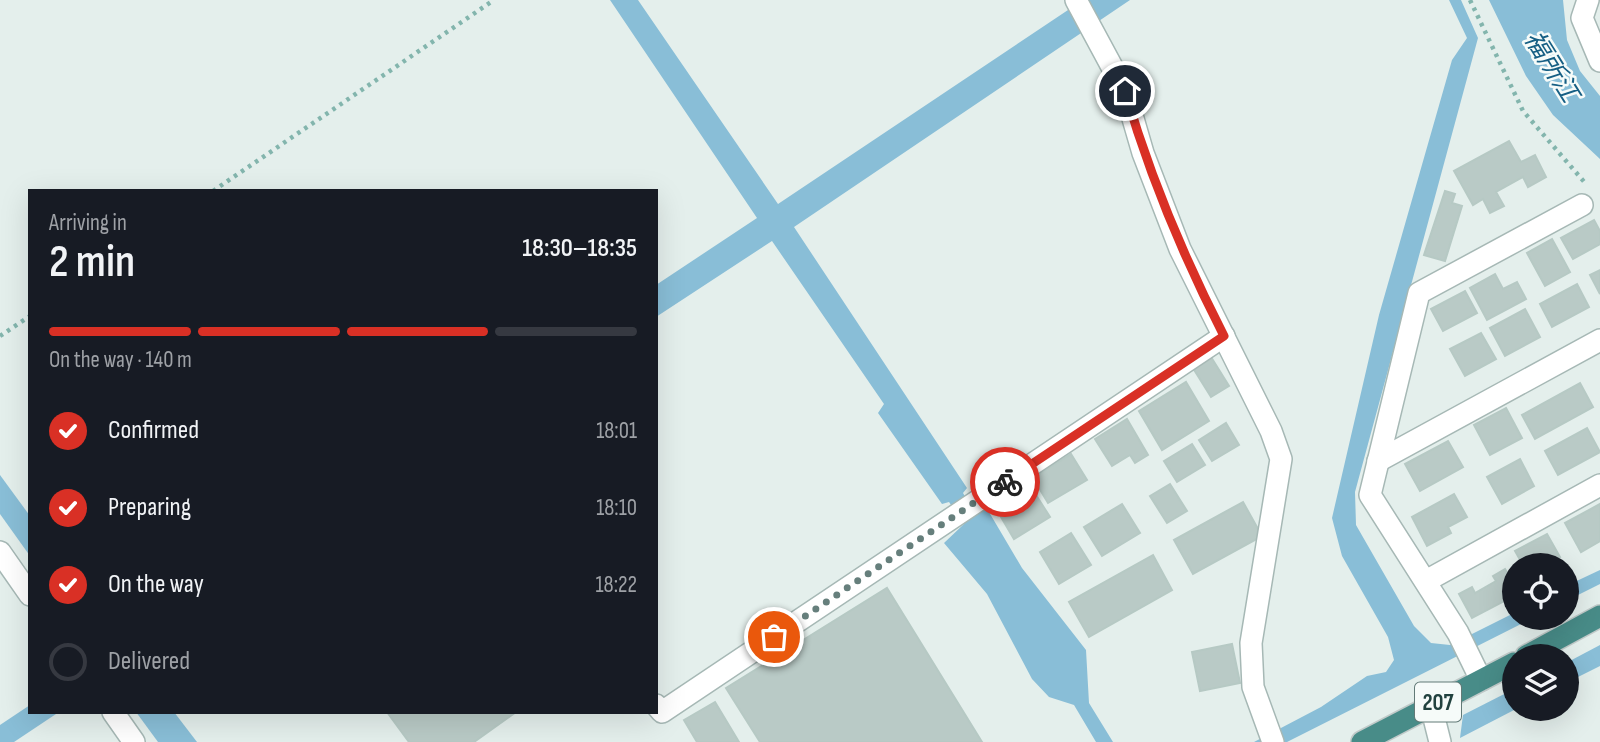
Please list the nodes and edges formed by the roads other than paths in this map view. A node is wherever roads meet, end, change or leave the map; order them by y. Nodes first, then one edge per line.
1 (1076, 0) edge
2 (1588, 0) edge
3 (1600, 61) edge
4 (1587, 197) road end
5 (1224, 336) junction
6 (1600, 340) edge
7 (1378, 461) junction
8 (1600, 485) edge
9 (0, 552) edge
10 (1426, 581) junction
11 (28, 592) edge
12 (1600, 616) edge
13 (1548, 644) edge
14 (1502, 669) edge
15 (1481, 680) junction
16 (1431, 706) junction
17 (658, 707) edge
18 (114, 714) edge
19 (1270, 734) edge
20 (134, 742) edge
21 (1363, 742) edge
22 (1440, 742) edge

1 - 5 street
2 - 3 street
4 - 7 street
5 - 17 street
5 - 19 street
6 - 7 street
7 - 10 street
8 - 10 street
9 - 11 street
10 - 15 street
12 - 13 highway
14 - 15 highway, 207
15 - 16 highway, 207
16 - 21 highway, 207
16 - 22 street
18 - 20 street

